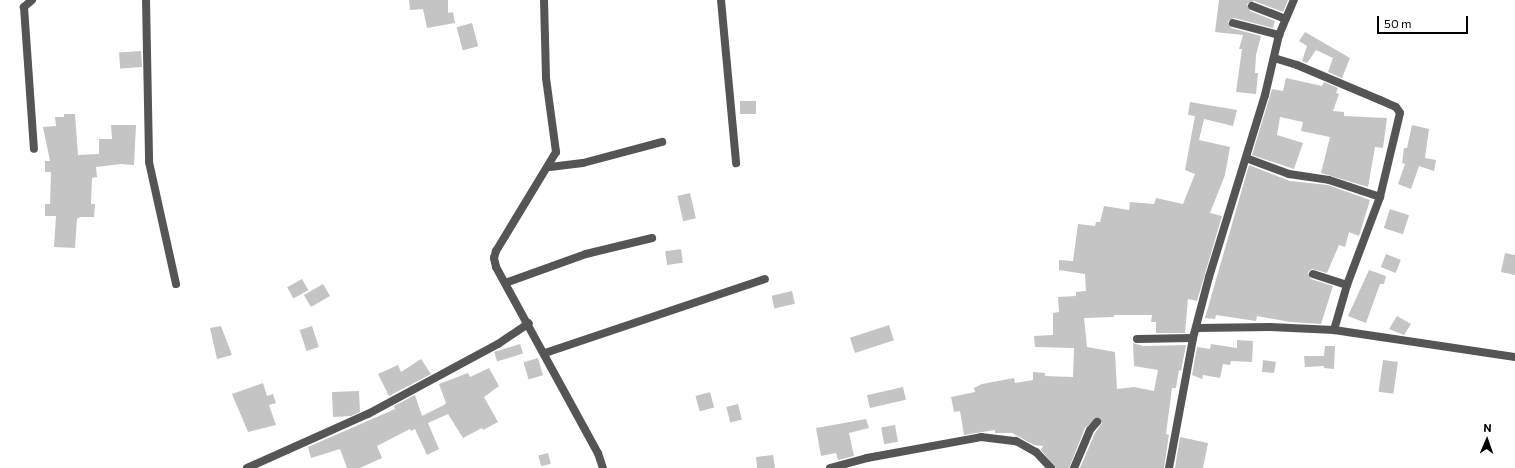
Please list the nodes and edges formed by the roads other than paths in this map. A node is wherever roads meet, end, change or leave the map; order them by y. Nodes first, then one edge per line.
1 (32, 0) edge
2 (146, 0) edge
3 (544, 0) edge
4 (721, 0) edge
5 (1294, 0) edge
6 (1252, 6) dead end
7 (1286, 19) junction
8 (1233, 24) dead end
9 (1279, 35) junction
10 (1274, 58) junction
11 (662, 142) dead end
12 (34, 149) dead end
13 (1246, 158) junction
14 (736, 163) dead end
15 (550, 167) junction
16 (1380, 197) junction
17 (652, 238) dead end
18 (1313, 274) dead end
19 (764, 279) dead end
20 (505, 283) junction
21 (176, 284) dead end
22 (1347, 285) junction
23 (529, 324) junction
24 (1197, 328) junction
25 (1334, 330) junction
26 (1193, 338) junction
27 (1137, 339) dead end
28 (545, 353) junction
29 (1515, 357) edge
30 (1097, 422) dead end
31 (247, 468) edge
32 (603, 468) edge
33 (830, 468) edge
34 (1051, 468) edge
35 (1074, 468) edge
36 (1169, 468) edge

1 - 12 street
2 - 21 street
3 - 15 street
4 - 14 street
5 - 7 street
6 - 7 street
7 - 9 street
8 - 9 street
9 - 10 street
10 - 13 street
10 - 16 street
11 - 15 street
13 - 16 street
13 - 24 street
15 - 20 street
16 - 22 street
17 - 20 street
18 - 22 street
19 - 28 street
20 - 23 street
22 - 25 street
23 - 28 street
23 - 31 street
24 - 25 street
24 - 26 street
25 - 29 street
26 - 27 street
26 - 36 street
28 - 32 street
30 - 35 street
33 - 34 street

